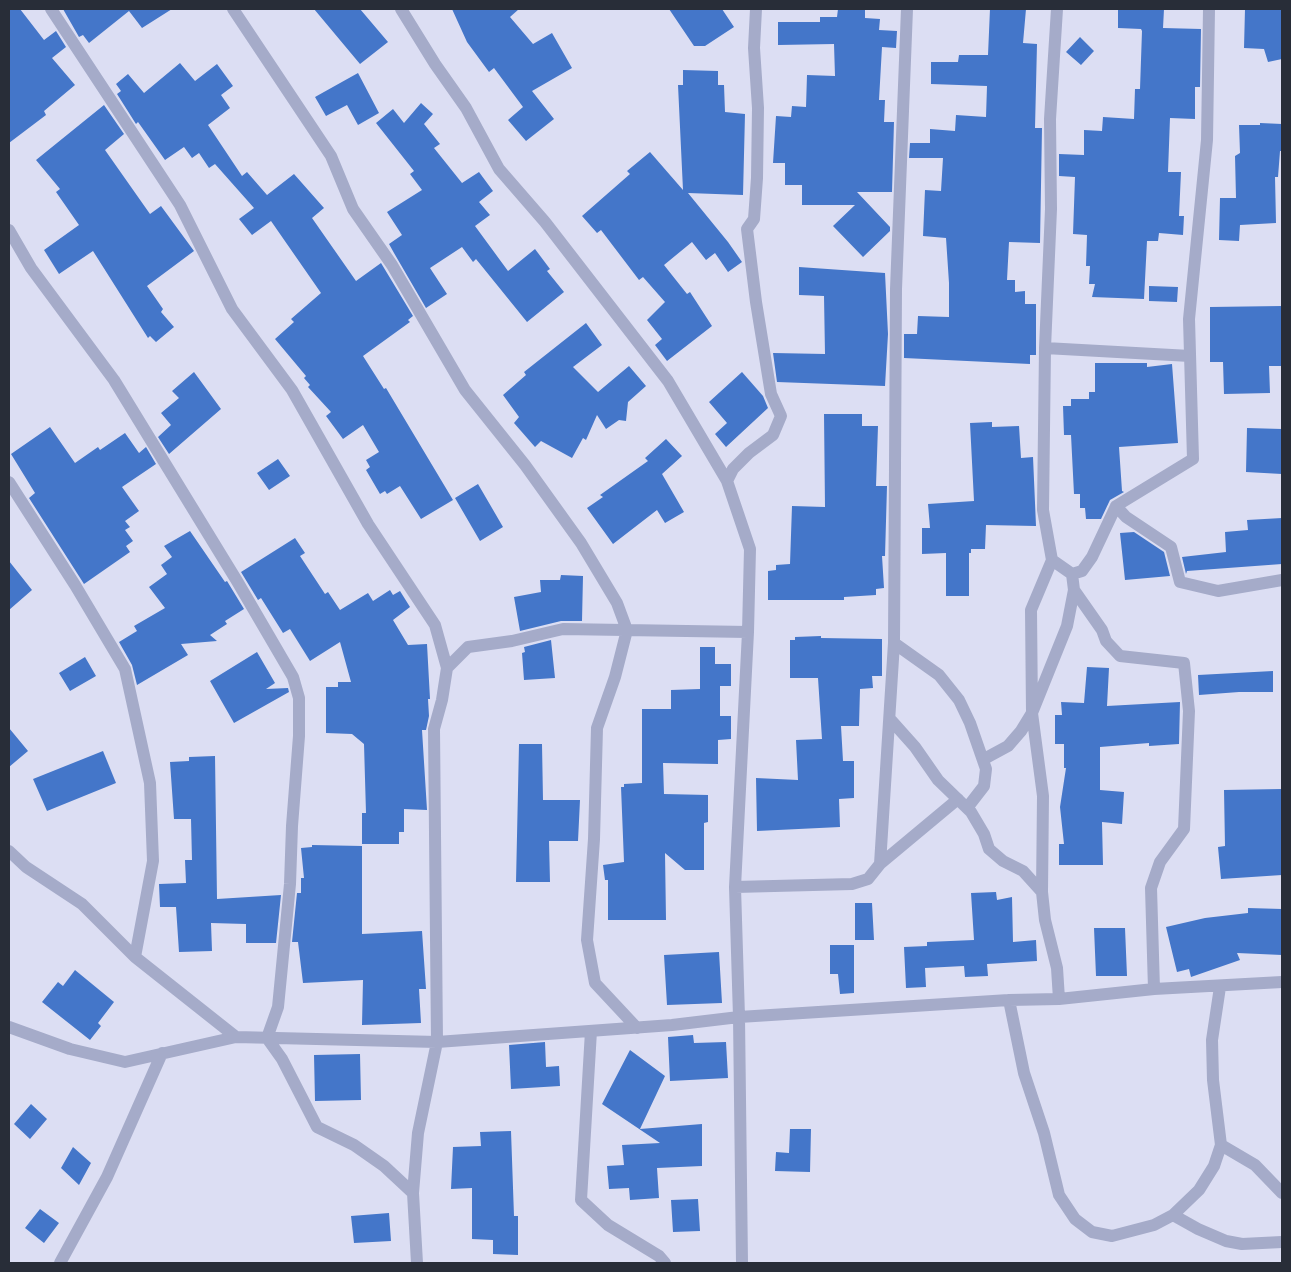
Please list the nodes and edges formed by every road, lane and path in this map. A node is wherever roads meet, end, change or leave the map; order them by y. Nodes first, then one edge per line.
1 (51, 9) edge
2 (233, 9) edge
3 (401, 9) edge
4 (756, 9) edge
5 (907, 9) edge
6 (1057, 9) edge
7 (1209, 9) edge
8 (9, 230) edge
9 (1044, 348) junction
10 (1190, 356) junction
11 (727, 480) junction
12 (9, 482) edge
13 (1116, 506) junction
14 (1052, 560) junction
15 (1072, 574) junction
16 (1282, 580) edge
17 (1074, 590) junction
18 (627, 630) junction
19 (748, 632) junction
20 (894, 642) junction
21 (447, 668) junction
22 (1032, 713) junction
23 (890, 719) junction
24 (984, 759) junction
25 (962, 803) junction
26 (9, 851) edge
27 (880, 864) junction
28 (735, 887) junction
29 (1042, 892) junction
30 (135, 957) junction
31 (1282, 982) edge
32 (1220, 987) junction
33 (1154, 989) junction
34 (1060, 999) junction
35 (1009, 1000) junction
36 (739, 1017) junction
37 (9, 1027) edge
38 (637, 1028) junction
39 (590, 1031) junction
40 (236, 1037) junction
41 (267, 1038) junction
42 (437, 1042) junction
43 (162, 1053) junction
44 (1220, 1146) junction
45 (413, 1193) junction
46 (1282, 1193) edge
47 (1173, 1215) junction
48 (1282, 1242) edge
49 (60, 1263) edge
50 (417, 1263) edge
51 (665, 1263) edge
52 (742, 1263) edge

1 - 21 street
2 - 18 street
3 - 11 street
4 - 11 street
5 - 20 street
6 - 9 street
7 - 10 street
8 - 41 street
9 - 10 street
9 - 14 street
10 - 13 street
11 - 19 street
12 - 30 street
13 - 15 street
13 - 16 street
14 - 15 street
14 - 22 street
15 - 17 street
17 - 22 street
17 - 33 street
18 - 19 street
18 - 21 street
18 - 38 street
19 - 28 street
20 - 23 street
20 - 24 street
21 - 42 street
22 - 24 street
22 - 29 street
23 - 25 street
23 - 27 street
24 - 25 street
25 - 27 street
25 - 29 street
26 - 30 street
27 - 28 street
28 - 36 street
29 - 34 street
30 - 40 street
31 - 32 street
32 - 33 street
32 - 44 street
33 - 34 street
34 - 35 street
35 - 36 street
35 - 47 street
36 - 38 street
36 - 52 street
37 - 43 street
38 - 39 street
39 - 42 street
39 - 51 street
40 - 41 street
40 - 43 street
41 - 42 street
41 - 45 street
42 - 45 street
43 - 49 street
44 - 46 street
44 - 47 street
45 - 50 street
47 - 48 street

